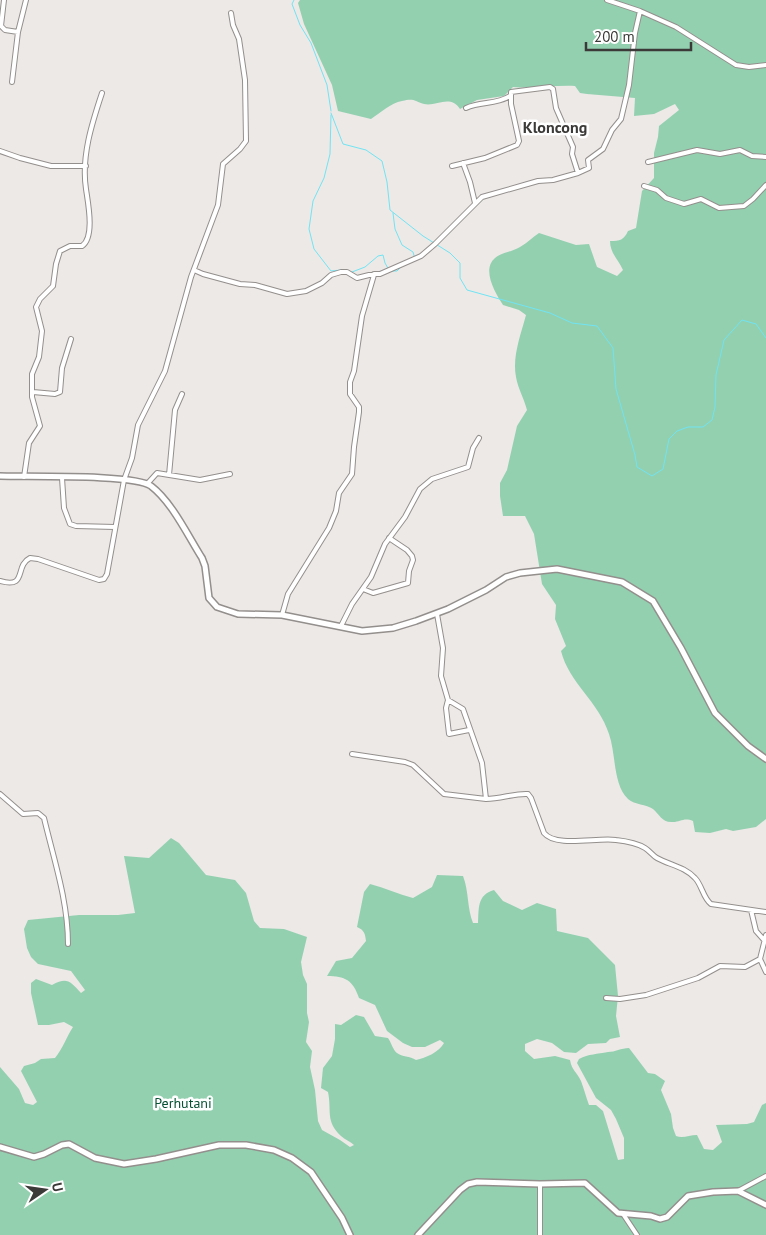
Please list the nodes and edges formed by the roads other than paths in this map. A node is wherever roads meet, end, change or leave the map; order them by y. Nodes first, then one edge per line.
1 (4, 0) edge
2 (26, 0) edge
3 (607, 0) edge
4 (640, 11) junction
5 (231, 13) dead end
6 (18, 32) junction
7 (766, 65) edge
8 (12, 82) dead end
9 (102, 94) dead end
10 (510, 96) junction
11 (466, 108) dead end
12 (0, 151) edge
13 (766, 157) edge
14 (648, 162) dead end
15 (463, 163) junction
16 (86, 166) junction
17 (452, 166) dead end
18 (578, 172) junction
19 (766, 185) edge
20 (644, 186) dead end
21 (475, 204) junction
22 (194, 270) junction
23 (374, 274) junction
24 (71, 339) dead end
25 (33, 392) junction
26 (182, 394) dead end
27 (479, 438) dead end
28 (230, 474) dead end
29 (169, 475) junction
30 (0, 476) edge
31 (24, 477) junction
32 (62, 478) junction
33 (124, 480) junction
34 (148, 484) junction
35 (116, 527) junction
36 (389, 538) junction
37 (0, 581) edge
38 (362, 589) junction
39 (442, 611) junction
40 (282, 615) junction
41 (341, 626) junction
42 (448, 700) junction
43 (469, 730) junction
44 (352, 754) dead end
45 (766, 759) edge
46 (0, 794) edge
47 (486, 798) junction
48 (751, 910) junction
49 (766, 912) edge
50 (766, 935) edge
51 (764, 940) junction
52 (68, 944) dead end
53 (760, 959) junction
54 (766, 972) edge
55 (606, 998) dead end
56 (0, 1147) edge
57 (766, 1176) edge
58 (540, 1184) junction
59 (738, 1191) junction
60 (766, 1205) edge
61 (623, 1214) junction
62 (350, 1235) edge
63 (418, 1235) edge
64 (540, 1235) edge
65 (637, 1235) edge

1 - 6 street
2 - 6 street
3 - 4 street
4 - 7 street
4 - 18 street
5 - 22 street
6 - 8 street
9 - 16 street
10 - 11 street
10 - 15 street
10 - 18 street
12 - 16 street
13 - 14 street
15 - 17 street
15 - 21 street
16 - 25 street
18 - 21 street
19 - 20 street
21 - 23 street
22 - 23 street
22 - 33 street
23 - 40 street
24 - 25 street
25 - 31 street
26 - 29 street
27 - 36 street
28 - 29 street
29 - 34 street
30 - 31 street
31 - 32 street
32 - 33 street
32 - 35 street
33 - 34 street
33 - 35 street
34 - 40 street
35 - 37 street
36 - 38 street
36 - 38 street
38 - 41 street
39 - 41 street
39 - 42 street
39 - 45 street
40 - 41 street
42 - 43 street
42 - 43 street
43 - 47 street
44 - 47 street
46 - 52 street
47 - 48 street
48 - 49 street
48 - 51 street
50 - 51 street
51 - 53 street
53 - 54 street
53 - 55 street
56 - 62 street
57 - 59 street
58 - 61 street
58 - 63 street
58 - 64 street
59 - 60 street
59 - 61 street
61 - 65 street

